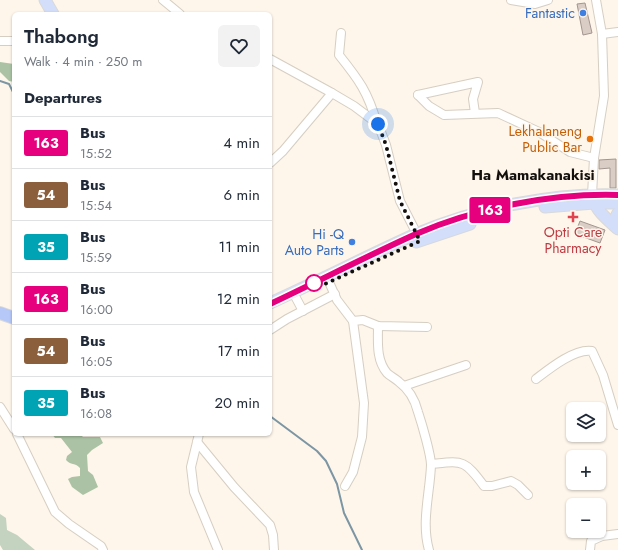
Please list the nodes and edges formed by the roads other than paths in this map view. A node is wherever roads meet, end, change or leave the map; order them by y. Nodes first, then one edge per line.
1 (45, 0) edge
2 (163, 0) edge
3 (511, 0) edge
4 (548, 0) edge
5 (596, 0) edge
6 (52, 12) edge
7 (178, 12) edge
8 (618, 32) edge
9 (341, 33) dead end
10 (602, 34) junction
11 (0, 41) edge
12 (12, 41) edge
13 (272, 60) edge
14 (332, 93) junction
15 (475, 113) junction
16 (378, 124) junction
17 (594, 158) junction
18 (272, 161) edge
19 (618, 195) edge
20 (593, 199) junction
21 (618, 203) edge
22 (618, 213) edge
23 (616, 228) edge
24 (418, 237) junction
25 (329, 282) junction
26 (334, 294) junction
27 (296, 298) junction
28 (272, 303) edge
29 (272, 310) edge
30 (303, 311) junction
31 (0, 313) edge
32 (12, 317) edge
33 (353, 321) junction
34 (0, 322) edge
35 (12, 326) edge
36 (378, 326) junction
37 (427, 327) dead end
38 (272, 329) edge
39 (466, 365) dead end
40 (536, 379) dead end
41 (404, 386) junction
42 (0, 407) edge
43 (618, 425) edge
44 (12, 426) edge
45 (18, 436) edge
46 (198, 438) edge
47 (431, 464) junction
48 (345, 486) dead end
49 (528, 495) dead end
50 (618, 534) edge
51 (103, 550) edge
52 (218, 550) edge
53 (274, 550) edge
54 (429, 550) edge
55 (590, 550) edge

1 - 6 main road
2 - 7 street
3 - 4 street
5 - 10 street
8 - 10 street
9 - 16 street
10 - 17 street
11 - 12 street
13 - 14 street
14 - 16 street
14 - 18 street
15 - 15 street
15 - 17 street
16 - 24 street
17 - 20 street
19 - 20 main road
20 - 21 main road
20 - 23 main road
20 - 24 main road
22 - 23 main road
24 - 25 main road
24 - 28 main road
25 - 26 street
25 - 27 main road
26 - 30 street
26 - 33 street
27 - 29 main road
27 - 30 street
30 - 38 street
31 - 32 highway
33 - 36 street
33 - 48 street
34 - 35 highway
36 - 37 street
36 - 41 street
39 - 41 street
40 - 43 street
41 - 47 street
42 - 44 street
45 - 51 street
46 - 52 street
46 - 53 street
47 - 49 street
47 - 54 street
50 - 55 street

